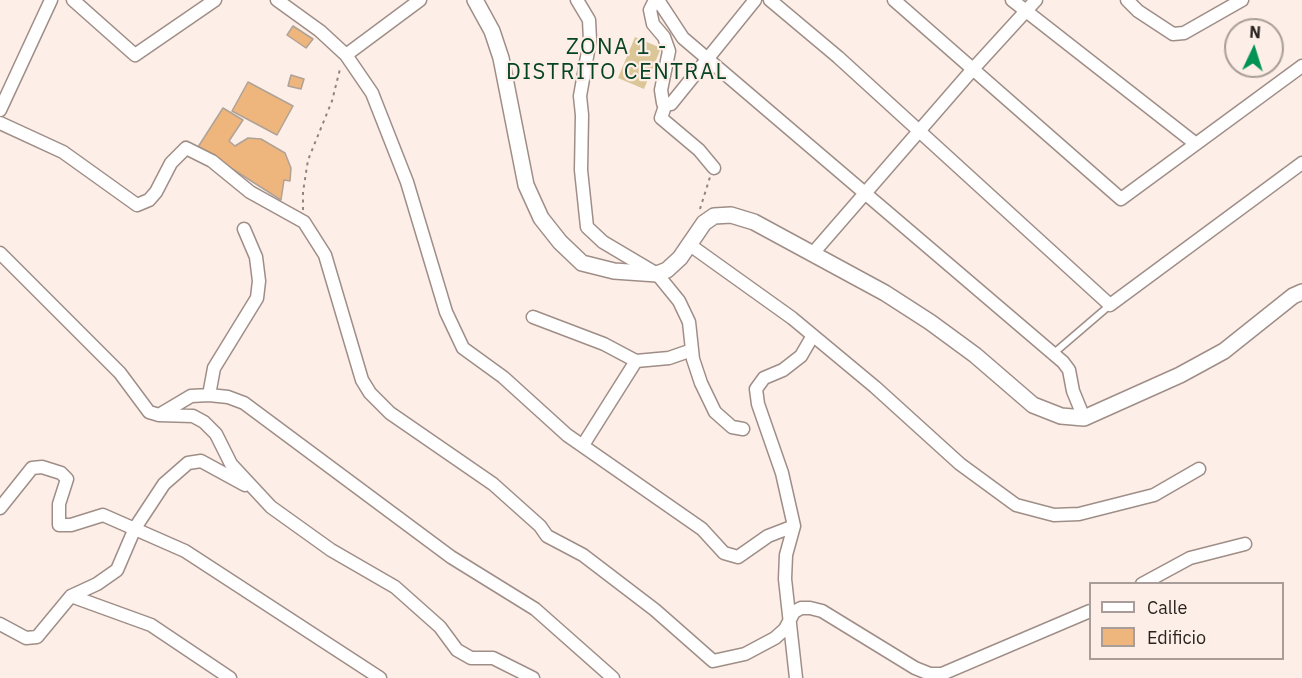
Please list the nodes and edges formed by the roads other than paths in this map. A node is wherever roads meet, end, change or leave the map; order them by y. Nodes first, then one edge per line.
1 (51, 0) edge
2 (74, 0) edge
3 (215, 0) edge
4 (277, 0) edge
5 (420, 0) edge
6 (476, 0) edge
7 (577, 0) edge
8 (657, 0) edge
9 (755, 0) edge
10 (770, 0) edge
11 (894, 0) edge
12 (1012, 0) edge
13 (1036, 0) edge
14 (1127, 0) edge
15 (1242, 0) edge
16 (1026, 12) junction
17 (346, 55) junction
18 (707, 57) junction
19 (1302, 66) edge
20 (973, 69) junction
21 (666, 103) junction
22 (0, 110) edge
23 (0, 123) edge
24 (919, 130) junction
25 (1196, 144) junction
26 (1302, 163) edge
27 (714, 168) road end
28 (866, 194) junction
29 (244, 229) dead end
30 (690, 245) junction
31 (814, 252) junction
32 (0, 253) edge
33 (657, 274) junction
34 (1302, 292) edge
35 (1110, 305) junction
36 (533, 317) dead end
37 (812, 337) junction
38 (692, 350) junction
39 (1054, 353) junction
40 (636, 361) junction
41 (209, 395) junction
42 (159, 415) junction
43 (1084, 418) junction
44 (743, 429) dead end
45 (583, 445) junction
46 (1199, 469) dead end
47 (252, 489) junction
48 (0, 508) edge
49 (794, 526) junction
50 (135, 528) junction
51 (1245, 544) dead end
52 (1146, 582) edge
53 (71, 596) junction
54 (1089, 611) edge
55 (790, 620) junction
56 (0, 624) edge
57 (230, 678) edge
58 (380, 678) edge
59 (533, 678) edge
60 (614, 678) edge
61 (796, 678) edge

1 - 22 street
2 - 3 street
4 - 17 street
5 - 17 street
6 - 33 street
7 - 33 street
8 - 18 street
8 - 21 street
9 - 18 street
10 - 24 street
11 - 20 street
12 - 16 street
13 - 16 street
14 - 15 street
16 - 20 street
16 - 25 street
17 - 45 street
18 - 21 street
18 - 28 street
19 - 25 street
20 - 24 street
20 - 25 street
21 - 27 street
23 - 55 street
24 - 28 street
24 - 35 street
26 - 35 street
28 - 31 street
28 - 39 street
29 - 41 street
30 - 31 street
30 - 33 street
30 - 37 street
31 - 43 street
32 - 42 street
33 - 38 street
34 - 43 street
35 - 39 lane
36 - 40 street
37 - 46 street
37 - 49 street
38 - 40 street
38 - 44 street
39 - 43 street
40 - 45 street
41 - 42 street
41 - 60 street
42 - 47 street
45 - 49 street
47 - 50 street
47 - 59 street
48 - 50 street
49 - 55 street
50 - 53 street
50 - 58 street
51 - 52 street
53 - 56 street
53 - 57 street
54 - 55 street
55 - 61 street

